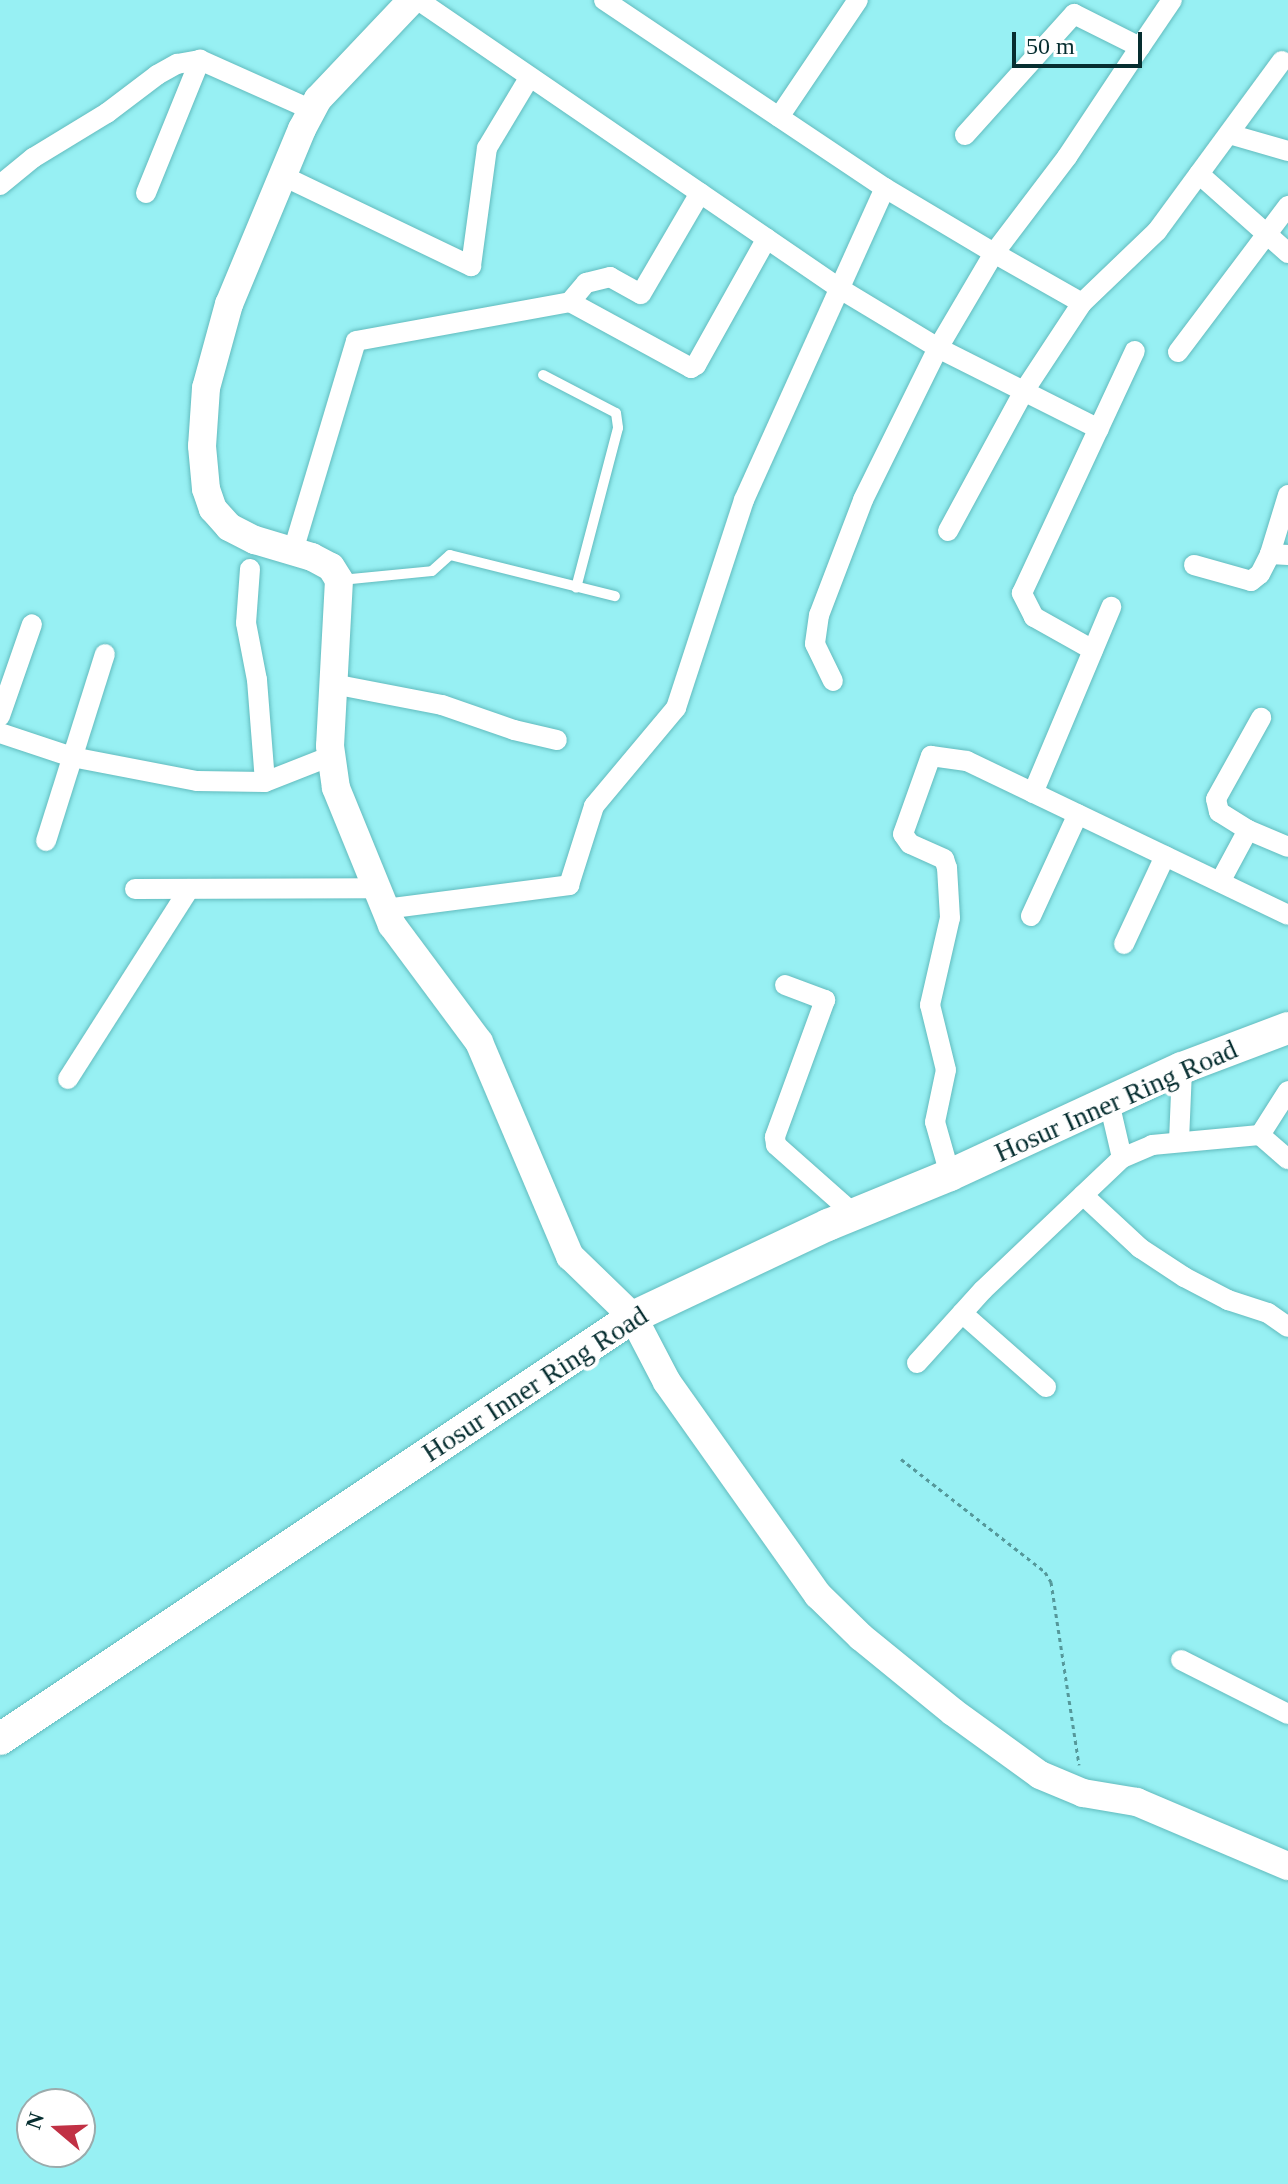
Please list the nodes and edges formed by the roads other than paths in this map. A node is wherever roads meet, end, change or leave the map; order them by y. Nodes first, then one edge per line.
1 (415, 0) edge
2 (604, 0) edge
3 (858, 0) edge
4 (1172, 0) edge
5 (1140, 47) junction
6 (200, 60) junction
7 (1282, 61) dead end
8 (529, 78) junction
9 (312, 110) junction
10 (779, 117) junction
11 (1229, 134) junction
12 (965, 135) dead end
13 (1288, 151) edge
14 (1199, 174) junction
15 (281, 175) junction
16 (0, 185) edge
17 (885, 188) junction
18 (146, 193) dead end
19 (700, 193) junction
20 (1288, 206) edge
21 (1266, 236) junction
22 (767, 238) junction
23 (994, 253) junction
24 (1288, 253) edge
25 (842, 290) junction
26 (570, 302) junction
27 (1082, 303) junction
28 (938, 348) junction
29 (1135, 351) dead end
30 (1178, 352) dead end
31 (543, 375) dead end
32 (1024, 391) junction
33 (1099, 429) junction
34 (1288, 495) edge
35 (948, 531) dead end
36 (293, 551) junction
37 (1279, 554) edge
38 (1194, 565) dead end
39 (250, 569) dead end
40 (339, 580) junction
41 (576, 588) junction
42 (615, 596) dead end
43 (1111, 607) dead end
44 (32, 624) dead end
45 (1093, 650) junction
46 (105, 654) dead end
47 (833, 681) dead end
48 (333, 684) junction
49 (0, 716) edge
50 (1261, 718) dead end
51 (0, 733) edge
52 (557, 740) dead end
53 (331, 756) junction
54 (72, 757) junction
55 (265, 782) junction
56 (1033, 793) junction
57 (1078, 814) junction
58 (1248, 830) junction
59 (46, 841) dead end
60 (1288, 847) edge
61 (1165, 856) junction
62 (1220, 882) junction
63 (135, 889) dead end
64 (189, 889) junction
65 (381, 899) junction
66 (1288, 915) edge
67 (1031, 916) dead end
68 (1124, 944) dead end
69 (785, 985) dead end
70 (1288, 1028) edge
71 (1182, 1068) junction
72 (68, 1079) dead end
73 (1288, 1091) edge
74 (1109, 1102) junction
75 (1260, 1135) junction
76 (1179, 1141) junction
77 (1122, 1158) junction
78 (1288, 1159) edge
79 (950, 1175) junction
80 (1083, 1195) junction
81 (854, 1214) junction
82 (962, 1313) junction
83 (633, 1317) junction
84 (1288, 1327) edge
85 (917, 1363) dead end
86 (1046, 1387) dead end
87 (1181, 1660) dead end
88 (1288, 1714) edge
89 (0, 1739) edge
90 (1287, 1863) edge

1 - 8 street
1 - 9 street
2 - 10 street
3 - 10 street
4 - 5 street
5 - 12 street
5 - 23 street
6 - 9 street
6 - 16 street
6 - 18 street
7 - 11 street
8 - 15 street
8 - 19 street
9 - 15 street
10 - 17 street
11 - 13 street
11 - 14 street
14 - 21 street
14 - 27 street
15 - 36 street
17 - 23 street
17 - 25 street
19 - 22 street
19 - 26 street
20 - 21 street
21 - 24 street
21 - 30 street
22 - 25 street
22 - 26 street
23 - 27 street
23 - 28 street
25 - 28 street
25 - 65 street
26 - 36 street
27 - 32 street
28 - 32 street
28 - 47 street
29 - 33 street
31 - 41 lane
32 - 33 street
32 - 35 street
33 - 45 street
34 - 37 street
36 - 40 street
37 - 38 street
39 - 55 street
40 - 41 lane
40 - 48 street
41 - 42 lane
43 - 45 street
44 - 49 street
45 - 56 street
46 - 54 street
48 - 52 street
48 - 53 street
50 - 58 street
51 - 54 street
53 - 55 street
53 - 65 street
54 - 55 street
54 - 59 street
56 - 57 street
56 - 79 street
57 - 61 street
57 - 67 street
58 - 60 street
58 - 62 street
61 - 62 street
61 - 68 street
62 - 66 street
63 - 64 street
64 - 65 street
64 - 72 street
65 - 83 street
69 - 81 street
70 - 71 main road, Hosur Inner Ring Road
71 - 74 main road, Hosur Inner Ring Road
71 - 76 street
73 - 75 street
74 - 77 street
74 - 79 main road, Hosur Inner Ring Road
75 - 76 street
75 - 78 street
76 - 77 street
77 - 80 street
79 - 81 main road, Hosur Inner Ring Road
80 - 82 street
80 - 84 street
81 - 83 main road, Hosur Inner Ring Road
82 - 85 street
82 - 86 street
83 - 89 main road, Hosur Inner Ring Road
83 - 90 street
87 - 88 street

